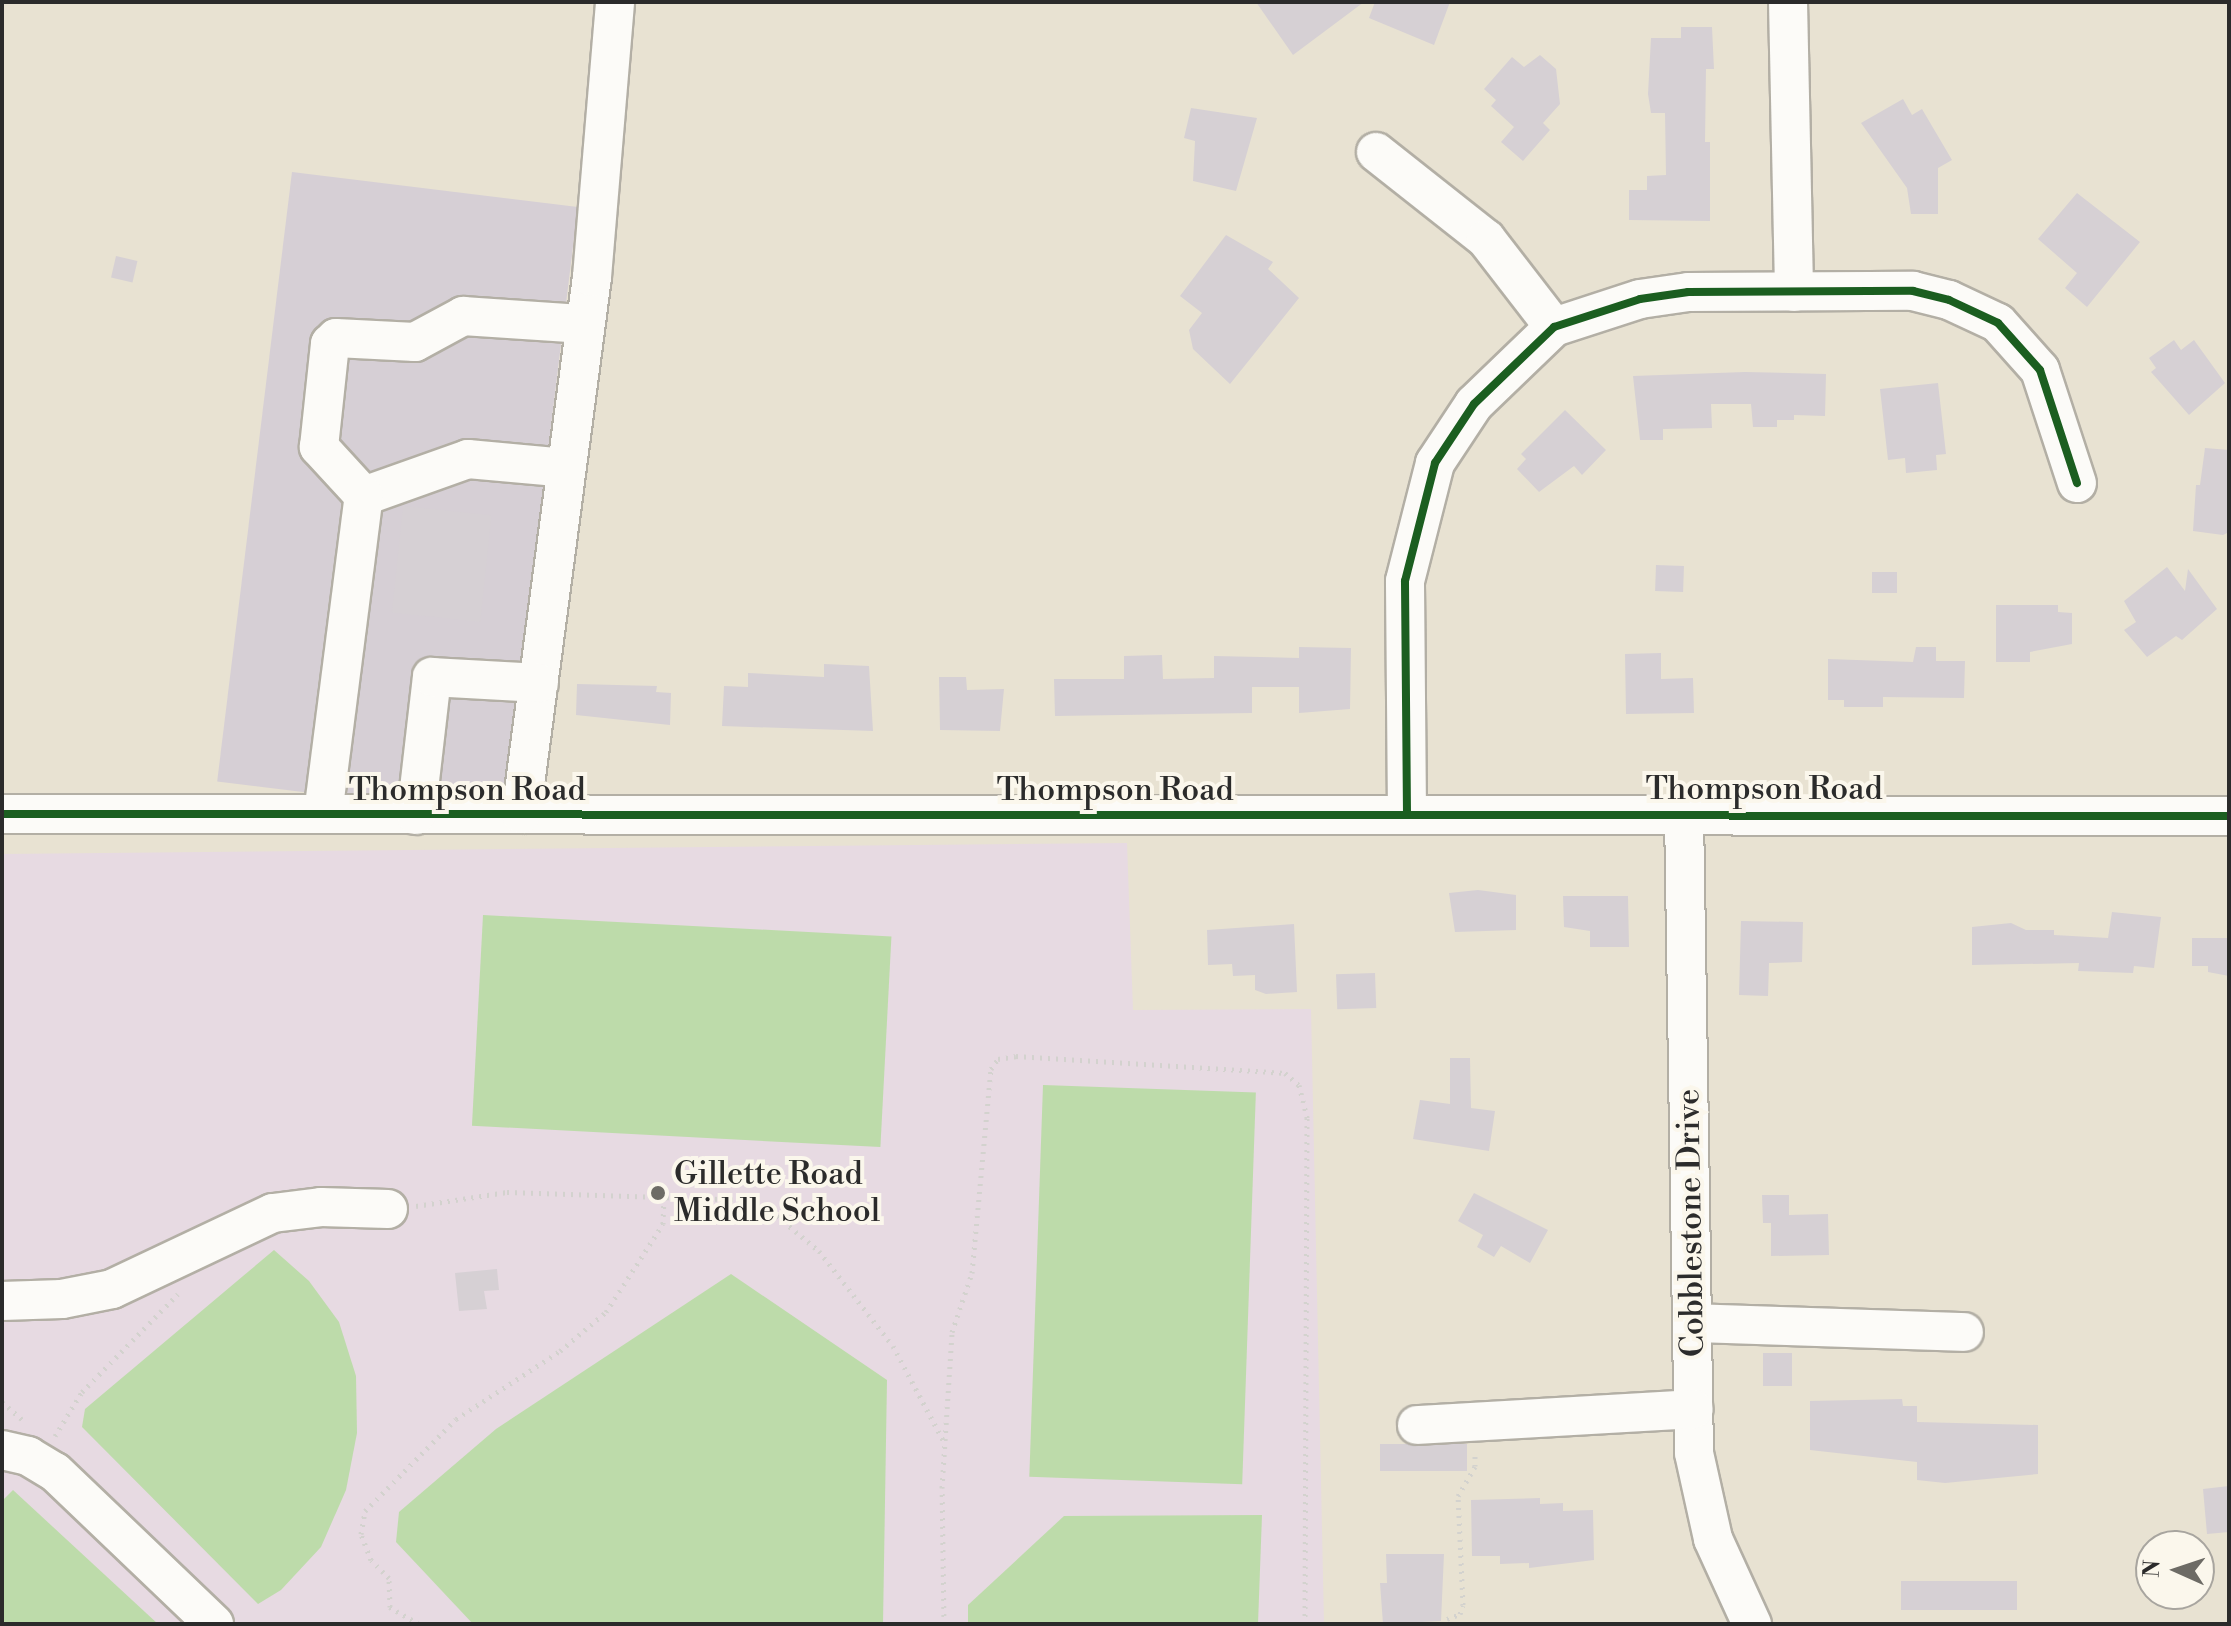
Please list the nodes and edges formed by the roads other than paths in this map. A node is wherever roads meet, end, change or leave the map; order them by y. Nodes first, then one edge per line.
1 (615, 2) edge
2 (1788, 2) edge
3 (1376, 152) dead end
4 (1794, 292) junction
5 (585, 324) junction
6 (1554, 327) junction
7 (566, 468) junction
8 (2077, 483) dead end
9 (364, 496) junction
10 (539, 683) junction
11 (1684, 812) junction
12 (1407, 813) junction
13 (2, 814) edge
14 (323, 814) junction
15 (521, 814) junction
16 (416, 815) junction
17 (2229, 816) edge
18 (388, 1209) road end
19 (2, 1301) edge
20 (1693, 1323) junction
21 (1964, 1332) dead end
22 (1694, 1409) junction
23 (1417, 1425) dead end
24 (2, 1450) edge
25 (1748, 1622) edge
26 (214, 1624) edge

1 - 5 street
2 - 4 street
3 - 6 street
4 - 6 street
4 - 8 street
5 - 7 street
5 - 9 street
6 - 12 street
7 - 9 street
7 - 10 street
9 - 14 street
10 - 15 street
10 - 16 street
11 - 12 street, Thompson Road
11 - 17 street, Thompson Road
11 - 20 street, Cobblestone Drive
12 - 15 street, Thompson Road
13 - 14 street, Thompson Road
14 - 16 street, Thompson Road
15 - 16 street, Thompson Road
18 - 19 street
20 - 21 street
20 - 22 street, Cobblestone Drive
22 - 23 street
22 - 25 street, Cobblestone Drive
24 - 26 street

